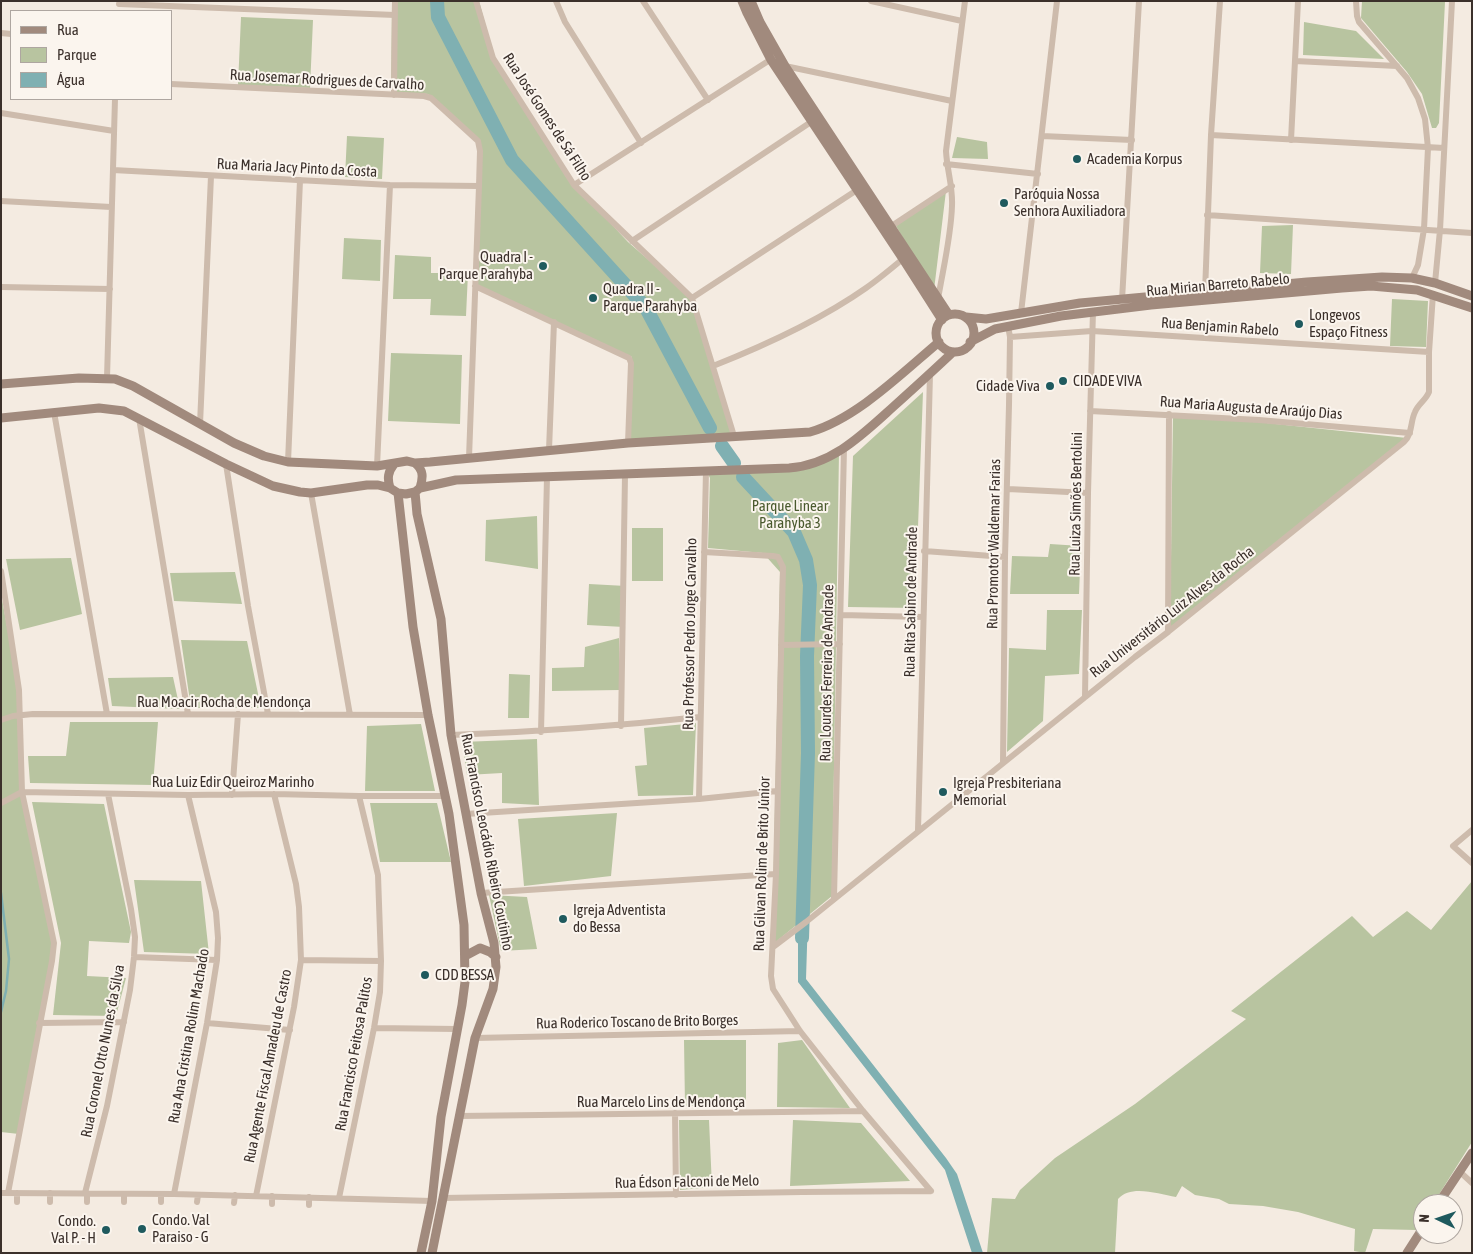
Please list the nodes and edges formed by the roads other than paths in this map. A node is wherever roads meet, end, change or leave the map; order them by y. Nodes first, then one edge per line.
1 (395, 1) edge
2 (476, 1) edge
3 (556, 1) edge
4 (643, 1) edge
5 (742, 1) edge
6 (751, 1) edge
7 (871, 1) edge
8 (965, 1) edge
9 (1056, 1) edge
10 (1139, 1) edge
11 (1220, 1) edge
12 (1298, 1) edge
13 (1356, 1) edge
14 (1452, 1) edge
15 (120, 2) edge
16 (395, 15) junction
17 (962, 21) junction
18 (775, 58) junction
19 (1295, 61) junction
20 (785, 66) junction
21 (1397, 66) junction
22 (172, 84) edge
23 (394, 94) junction
24 (115, 100) edge
25 (708, 100) junction
26 (952, 101) junction
27 (1, 113) edge
28 (816, 119) junction
29 (114, 131) junction
30 (1212, 135) junction
31 (1042, 136) junction
32 (1132, 140) junction
33 (1291, 140) junction
34 (641, 143) junction
35 (1428, 148) junction
36 (1444, 148) junction
37 (946, 164) junction
38 (113, 170) junction
39 (1038, 174) junction
40 (211, 176) junction
41 (300, 180) junction
42 (574, 185) junction
43 (390, 186) junction
44 (479, 186) junction
45 (952, 186) junction
46 (860, 187) junction
47 (1, 201) edge
48 (111, 207) junction
49 (1207, 215) junction
50 (888, 228) junction
51 (1424, 228) junction
52 (1440, 230) junction
53 (1472, 232) edge
54 (632, 241) junction
55 (906, 256) junction
56 (1412, 278) junction
57 (1434, 283) junction
58 (475, 286) junction
59 (1, 287) edge
60 (110, 289) junction
61 (1205, 292) junction
62 (1433, 294) junction
63 (1472, 296) edge
64 (692, 298) junction
65 (938, 300) junction
66 (1122, 300) junction
67 (1472, 308) edge
68 (1093, 311) junction
69 (1021, 313) junction
70 (966, 317) junction
71 (946, 318) junction
72 (554, 322) junction
73 (1008, 326) junction
74 (1092, 331) junction
75 (1010, 337) junction
76 (939, 342) junction
77 (970, 342) junction
78 (953, 352) junction
79 (1429, 352) junction
80 (713, 366) junction
81 (930, 374) junction
82 (106, 378) junction
83 (1, 384) edge
84 (1090, 411) junction
85 (54, 412) junction
86 (1169, 414) junction
87 (1, 418) edge
88 (139, 418) junction
89 (200, 424) junction
90 (1410, 434) junction
91 (734, 436) junction
92 (628, 443) junction
93 (844, 448) junction
94 (549, 450) junction
95 (468, 458) junction
96 (288, 462) junction
97 (415, 463) junction
98 (226, 464) junction
99 (394, 464) junction
100 (377, 466) junction
101 (706, 470) junction
102 (625, 475) junction
103 (546, 477) junction
104 (1008, 489) junction
105 (418, 490) junction
106 (394, 491) junction
107 (311, 493) junction
108 (1088, 493) junction
109 (924, 551) junction
110 (704, 552) junction
111 (1005, 557) junction
112 (1, 571) edge
113 (842, 615) junction
114 (923, 616) junction
115 (1168, 632) junction
116 (782, 644) junction
117 (840, 644) junction
118 (1085, 697) junction
119 (107, 714) junction
120 (188, 714) junction
121 (238, 714) junction
122 (268, 714) junction
123 (350, 714) junction
124 (21, 715) junction
125 (428, 715) junction
126 (700, 717) junction
127 (1, 720) edge
128 (621, 726) junction
129 (541, 732) junction
130 (451, 735) junction
131 (1003, 763) junction
132 (777, 791) junction
133 (22, 792) junction
134 (108, 794) junction
135 (274, 794) junction
136 (188, 795) junction
137 (232, 795) junction
138 (359, 796) junction
139 (445, 796) junction
140 (699, 799) junction
141 (1, 802) edge
142 (466, 814) junction
143 (918, 830) junction
144 (1472, 830) edge
145 (1472, 863) edge
146 (776, 874) junction
147 (481, 893) junction
148 (834, 898) junction
149 (772, 947) junction
150 (465, 956) junction
151 (134, 957) junction
152 (496, 957) junction
153 (217, 960) junction
154 (301, 960) junction
155 (381, 961) junction
156 (124, 1022) junction
157 (39, 1023) junction
158 (207, 1023) junction
159 (374, 1028) junction
160 (457, 1029) junction
161 (290, 1030) junction
162 (800, 1031) junction
163 (475, 1038) junction
164 (863, 1111) junction
165 (675, 1114) junction
166 (459, 1116) junction
167 (1472, 1152) edge
168 (1459, 1171) junction
169 (1472, 1184) edge
170 (931, 1191) joint
171 (10, 1193) edge
172 (52, 1193) junction
173 (87, 1193) junction
174 (125, 1194) junction
175 (162, 1194) junction
176 (174, 1194) junction
177 (200, 1194) junction
178 (1444, 1194) edge
179 (236, 1195) junction
180 (676, 1195) junction
181 (256, 1196) junction
182 (273, 1196) junction
183 (311, 1197) junction
184 (443, 1198) junction
185 (346, 1201) junction
186 (432, 1201) junction
187 (15, 1202) dead end
188 (52, 1202) dead end
189 (88, 1202) dead end
190 (125, 1202) dead end
191 (162, 1202) dead end
192 (200, 1203) dead end
193 (236, 1203) dead end
194 (273, 1204) dead end
195 (310, 1205) dead end
196 (421, 1253) edge
197 (432, 1253) edge

1 - 16 street
2 - 42 street, Rua José Gomes de Sá Filho
3 - 34 street
4 - 25 street
5 - 18 main road
6 - 18 main road
7 - 17 street
8 - 17 street
9 - 31 street
10 - 32 street
11 - 30 street
12 - 19 street
13 - 21 street
14 - 36 street
15 - 16 street
16 - 23 street
17 - 26 street
18 - 20 main road
18 - 25 street
18 - 28 main road
19 - 21 street
19 - 33 street
20 - 26 street
20 - 28 main road
21 - 35 street
22 - 23 street, Rua Josemar Rodrigues de Carvalho
23 - 44 street, Rua Josemar Rodrigues de Carvalho
24 - 29 street
25 - 34 street
26 - 37 street
27 - 29 street
28 - 46 main road
28 - 54 street
29 - 38 street
30 - 33 street
30 - 49 street
31 - 32 street
31 - 39 street
32 - 66 street
33 - 35 street
34 - 42 street
35 - 36 street
35 - 51 street
36 - 52 street
37 - 39 street
37 - 45 street
38 - 40 street, Rua Maria Jacy Pinto da Costa
38 - 48 street
39 - 69 street
40 - 41 street, Rua Maria Jacy Pinto da Costa
40 - 89 street
41 - 43 street, Rua Maria Jacy Pinto da Costa
41 - 96 street
42 - 54 street, Rua José Gomes de Sá Filho
43 - 44 street, Rua Maria Jacy Pinto da Costa
43 - 100 street
44 - 58 street, Rua Josemar Rodrigues de Carvalho
45 - 50 street
45 - 65 street
46 - 50 main road
46 - 64 street
47 - 48 street
48 - 60 street
49 - 51 street
49 - 61 street
50 - 55 main road
51 - 52 street
51 - 56 street
52 - 53 street
52 - 57 street
54 - 64 street, Rua José Gomes de Sá Filho
55 - 65 main road
55 - 71 main road
55 - 80 street
56 - 57 main road, Rua Mirian Barreto Rabelo
56 - 61 main road, Rua Mirian Barreto Rabelo
57 - 63 main road, Rua Mirian Barreto Rabelo
58 - 72 street
58 - 95 street, Rua Josemar Rodrigues de Carvalho
59 - 60 street
60 - 82 street
61 - 66 main road, Rua Mirian Barreto Rabelo
62 - 67 main road, Rua Mirian Barreto Rabelo
62 - 68 main road, Rua Mirian Barreto Rabelo
62 - 79 street
64 - 80 street, Rua José Gomes de Sá Filho
65 - 71 main road
66 - 69 main road, Rua Mirian Barreto Rabelo
68 - 73 main road, Rua Mirian Barreto Rabelo
68 - 74 street, Rua Luiza Simões Bertolini
69 - 70 main road, Rua Mirian Barreto Rabelo
70 - 71 main road
70 - 77 main road
71 - 76 main road
72 - 92 street
72 - 94 street
73 - 75 street, Rua Promotor Waldemar Farias
73 - 77 main road, Rua Mirian Barreto Rabelo
74 - 75 street, Rua Benjamin Rabelo
74 - 79 street, Rua Benjamin Rabelo
74 - 84 street, Rua Luiza Simões Bertolini
75 - 104 street, Rua Promotor Waldemar Farias
76 - 78 main road
76 - 91 main road
77 - 78 main road
78 - 81 main road
79 - 90 street
80 - 91 street, Rua José Gomes de Sá Filho
81 - 93 main road
81 - 109 street, Rua Rita Sabino de Andrade
82 - 83 main road
82 - 89 main road
84 - 86 street, Rua Maria Augusta de Araújo Dias
84 - 108 street, Rua Luiza Simões Bertolini
85 - 87 main road
85 - 88 main road
85 - 119 street
86 - 90 street, Rua Maria Augusta de Araújo Dias
86 - 115 street
88 - 98 main road
88 - 120 street
89 - 96 main road
90 - 115 street, Rua Universitário Luiz Alves da Rocha
91 - 92 main road
92 - 94 main road
93 - 101 main road
93 - 113 street, Rua Lourdes Ferreira de Andrade
94 - 95 main road
95 - 97 main road
96 - 100 main road
97 - 99 main road
97 - 105 main road
98 - 107 main road
98 - 122 street
99 - 100 main road
99 - 106 main road
101 - 102 main road
101 - 110 street, Rua Professor Pedro Jorge Carvalho
102 - 103 main road
102 - 128 street
103 - 105 main road
103 - 129 street
104 - 108 street
104 - 111 street, Rua Promotor Waldemar Farias
105 - 106 main road
105 - 130 main road, Rua Francisco Leocádio Ribeiro Coutinho
106 - 107 main road
106 - 125 main road
107 - 123 street
108 - 118 street, Rua Luiza Simões Bertolini
109 - 111 street
109 - 114 street, Rua Rita Sabino de Andrade
110 - 116 street, Rua Gilvan Rolim de Brito Júnior
110 - 126 street, Rua Professor Pedro Jorge Carvalho
111 - 131 street, Rua Promotor Waldemar Farias
112 - 124 street
113 - 114 street
113 - 117 street, Rua Lourdes Ferreira de Andrade
114 - 143 street, Rua Rita Sabino de Andrade
115 - 118 street, Rua Universitário Luiz Alves da Rocha
116 - 117 street
116 - 132 street, Rua Gilvan Rolim de Brito Júnior
117 - 148 street, Rua Lourdes Ferreira de Andrade
118 - 131 street, Rua Universitário Luiz Alves da Rocha
119 - 120 street, Rua Moacir Rocha de Mendonça
119 - 124 street, Rua Moacir Rocha de Mendonça
120 - 121 street, Rua Moacir Rocha de Mendonça
121 - 122 street, Rua Moacir Rocha de Mendonça
121 - 137 street
122 - 123 street, Rua Moacir Rocha de Mendonça
123 - 125 street, Rua Moacir Rocha de Mendonça
124 - 127 street, Rua Moacir Rocha de Mendonça
124 - 133 street
125 - 139 main road
126 - 128 street
126 - 140 street, Rua Professor Pedro Jorge Carvalho
128 - 129 street
129 - 130 street
130 - 142 main road, Rua Francisco Leocádio Ribeiro Coutinho
131 - 143 street, Rua Universitário Luiz Alves da Rocha
132 - 140 street
132 - 146 street, Rua Gilvan Rolim de Brito Júnior
133 - 134 street, Rua Luiz Edir Queiroz Marinho
133 - 141 street
133 - 157 street
134 - 136 street, Rua Luiz Edir Queiroz Marinho
134 - 151 street, Rua Coronel Otto Nunes da Silva
135 - 137 street, Rua Luiz Edir Queiroz Marinho
135 - 138 street, Rua Luiz Edir Queiroz Marinho
135 - 154 street, Rua Agente Fiscal Amadeu de Castro
136 - 137 street, Rua Luiz Edir Queiroz Marinho
136 - 153 street, Rua Ana Cristina Rolim Machado
138 - 139 street, Rua Luiz Edir Queiroz Marinho
138 - 155 street, Rua Francisco Feitosa Palitos
139 - 150 main road
140 - 142 street
142 - 147 main road, Rua Francisco Leocádio Ribeiro Coutinho
143 - 148 street, Rua Universitário Luiz Alves da Rocha
144 - 145 street
146 - 147 street
146 - 149 street, Rua Gilvan Rolim de Brito Júnior
147 - 152 main road, Rua Francisco Leocádio Ribeiro Coutinho
148 - 149 street, Rua Universitário Luiz Alves da Rocha
149 - 162 street, Rua Gilvan Rolim de Brito Júnior
150 - 152 main road
150 - 160 main road
151 - 153 street
151 - 156 street, Rua Coronel Otto Nunes da Silva
152 - 163 main road, Rua Francisco Leocádio Ribeiro Coutinho
153 - 158 street, Rua Ana Cristina Rolim Machado
154 - 155 street
154 - 161 street, Rua Agente Fiscal Amadeu de Castro
155 - 159 street, Rua Francisco Feitosa Palitos
156 - 157 street
156 - 173 street, Rua Coronel Otto Nunes da Silva
157 - 171 street
158 - 161 street
158 - 176 street, Rua Ana Cristina Rolim Machado
159 - 160 street
159 - 185 street, Rua Francisco Feitosa Palitos
160 - 186 main road
161 - 181 street, Rua Agente Fiscal Amadeu de Castro
162 - 163 street, Rua Roderico Toscano de Brito Borges
162 - 164 street, Rua Gilvan Rolim de Brito Júnior
163 - 166 main road, Rua Francisco Leocádio Ribeiro Coutinho
164 - 165 street, Rua Marcelo Lins de Mendonça
164 - 170 street, Rua Gilvan Rolim de Brito Júnior
165 - 166 street, Rua Marcelo Lins de Mendonça
165 - 180 street
166 - 184 main road, Rua Francisco Leocádio Ribeiro Coutinho
167 - 168 main road
168 - 169 street
168 - 178 main road
170 - 180 street, Rua Édson Falconi de Melo
171 - 172 street
171 - 187 street
172 - 173 street
172 - 188 street
173 - 174 street
173 - 189 street, Rua Coronel Otto Nunes da Silva
174 - 175 street
174 - 190 street
175 - 176 street
175 - 191 street
176 - 177 street
177 - 179 street
177 - 192 street
179 - 181 street
179 - 193 street
180 - 184 street, Rua Édson Falconi de Melo
181 - 182 street
182 - 183 street
182 - 194 street
183 - 185 street
183 - 195 street
184 - 197 main road, Rua Francisco Leocádio Ribeiro Coutinho
185 - 186 street
186 - 196 main road

